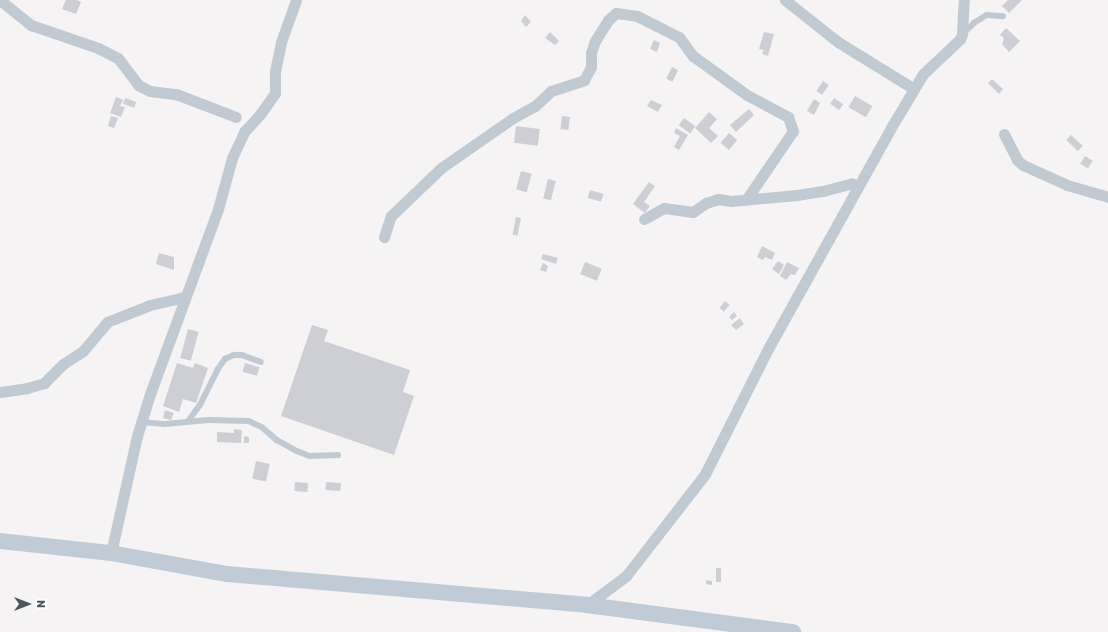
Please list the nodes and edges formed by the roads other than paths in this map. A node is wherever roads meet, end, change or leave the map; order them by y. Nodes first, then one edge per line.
1 (0, 0) edge
2 (296, 0) edge
3 (785, 0) edge
4 (964, 0) edge
5 (1003, 16) dead end
6 (962, 34) junction
7 (914, 89) junction
8 (236, 117) dead end
9 (1004, 134) dead end
10 (852, 183) dead end
11 (1108, 197) edge
12 (746, 200) junction
13 (644, 219) dead end
14 (384, 237) dead end
15 (184, 298) junction
16 (261, 362) dead end
17 (0, 392) edge
18 (189, 420) junction
19 (141, 422) junction
20 (338, 455) dead end
21 (0, 541) edge
22 (112, 552) junction
23 (587, 605) junction
24 (793, 632) edge

1 - 8 street
2 - 15 street
3 - 7 street
4 - 6 street
5 - 6 lane
6 - 7 street
7 - 23 street
9 - 11 street
10 - 12 street
12 - 13 street
12 - 14 street
15 - 17 street
15 - 19 street
16 - 18 lane
18 - 19 lane
18 - 20 lane
19 - 22 street
21 - 22 street
22 - 23 street
23 - 24 street

